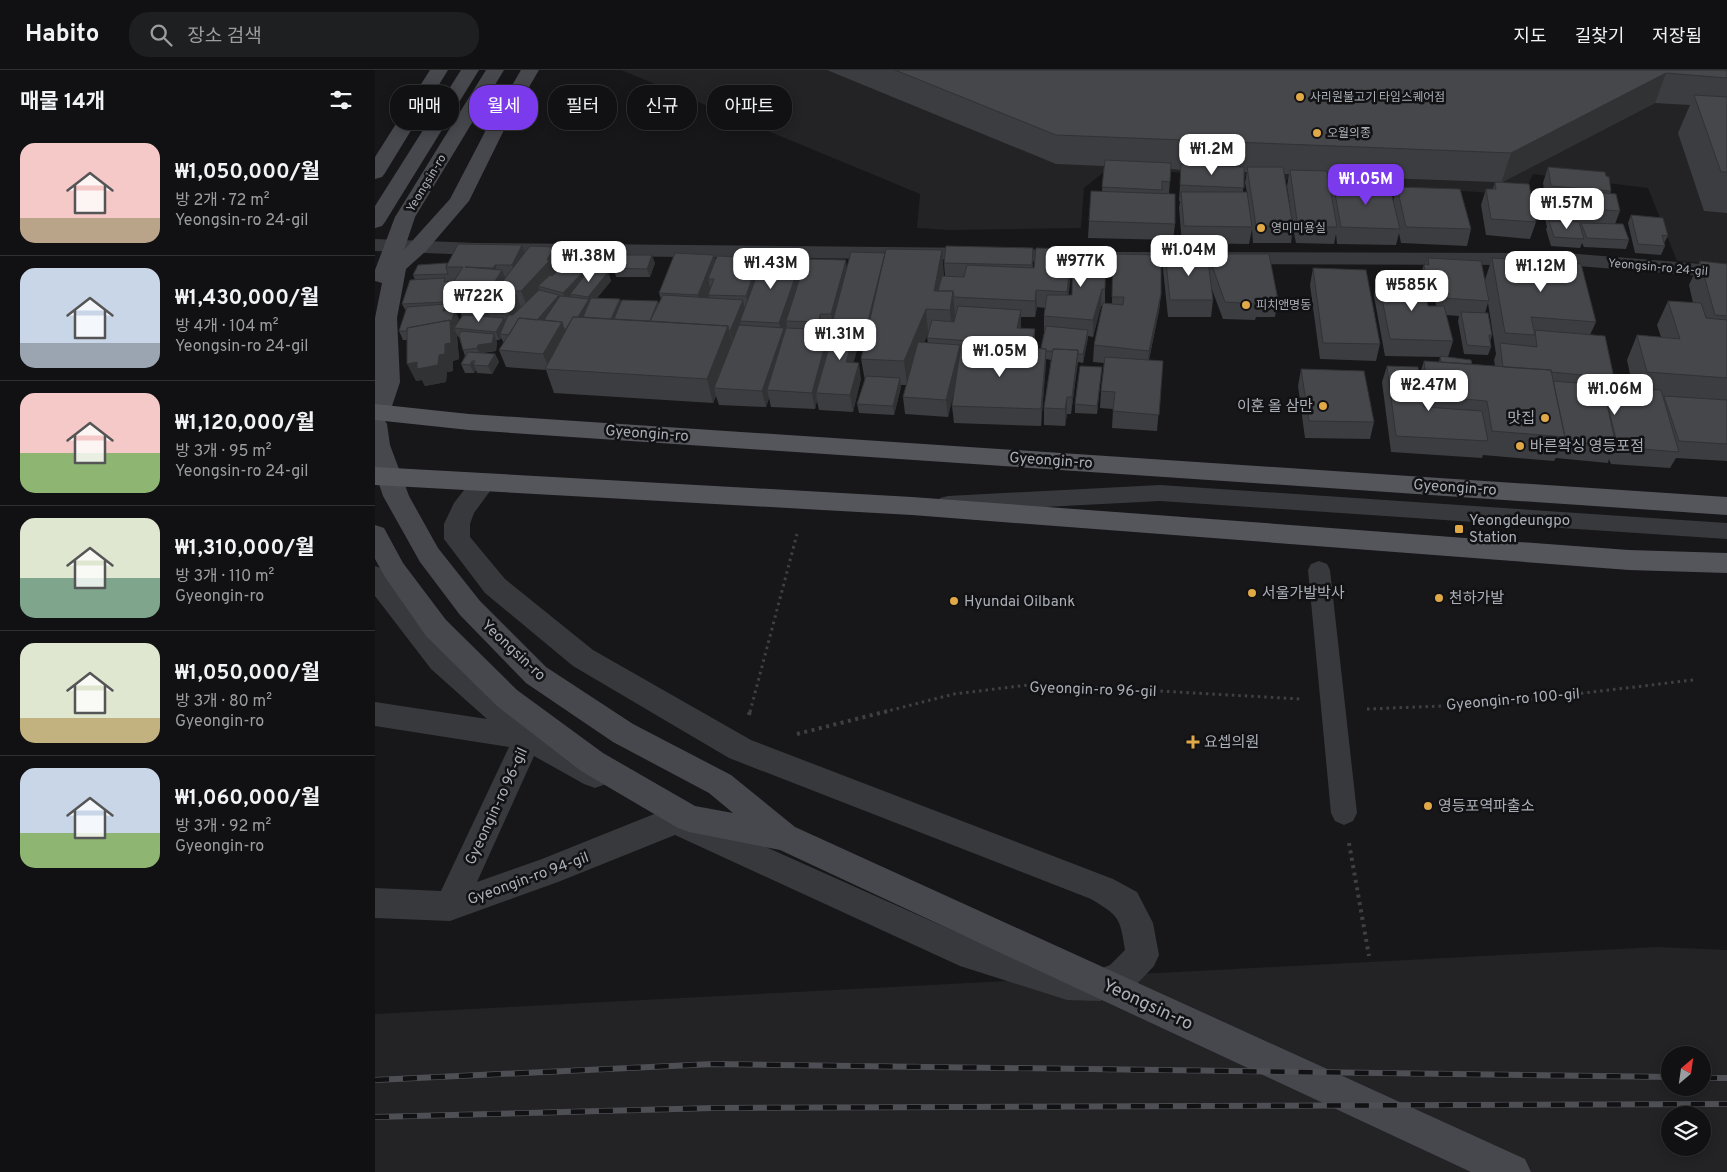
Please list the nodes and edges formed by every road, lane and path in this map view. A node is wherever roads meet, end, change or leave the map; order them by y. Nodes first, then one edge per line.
1 (439, 70) edge
2 (470, 70) edge
3 (495, 70) edge
4 (530, 70) edge
5 (375, 173) edge
6 (375, 222) edge
7 (375, 245) edge
8 (419, 247) junction
9 (1727, 272) edge
10 (379, 316) edge
11 (376, 415) edge
12 (375, 476) edge
13 (483, 483) junction
14 (912, 506) junction
15 (1727, 506) edge
16 (1727, 531) edge
17 (797, 534) dead end
18 (375, 535) edge
19 (1727, 564) edge
20 (1319, 570) dead end
21 (375, 576) edge
22 (1693, 680) dead end
23 (1333, 704) junction
24 (375, 714) edge
25 (796, 734) dead end
26 (528, 738) junction
27 (740, 748) junction
28 (1344, 813) joint
29 (674, 820) junction
30 (785, 836) junction
31 (375, 903) edge
32 (450, 906) junction
33 (1369, 956) dead end
34 (1512, 1172) edge

1 - 5 main road
2 - 6 main road, Yeongsin-ro
3 - 10 main road, Yeongsin-ro
4 - 8 main road
7 - 8 street, Yeongsin-ro 24-gil
8 - 9 street, Yeongsin-ro 24-gil
8 - 10 main road
10 - 11 main road
11 - 15 main road, Gyeongin-ro
11 - 30 main road, Yeongsin-ro
12 - 13 main road
13 - 14 main road
13 - 27 street
14 - 16 lane
14 - 19 main road
17 - 27 path
18 - 30 main road, Yeongsin-ro
20 - 23 lane
21 - 26 street
22 - 23 path, Gyeongin-ro 100-gil
23 - 25 path, Gyeongin-ro 96-gil
23 - 28 lane
24 - 26 street, Gyeongin-ro 96-gil
26 - 29 street
26 - 32 street, Gyeongin-ro 96-gil
27 - 29 street
28 - 33 path
29 - 32 street, Gyeongin-ro 94-gil
30 - 34 main road, Yeongsin-ro
31 - 32 street, Gyeongin-ro 94-gil

